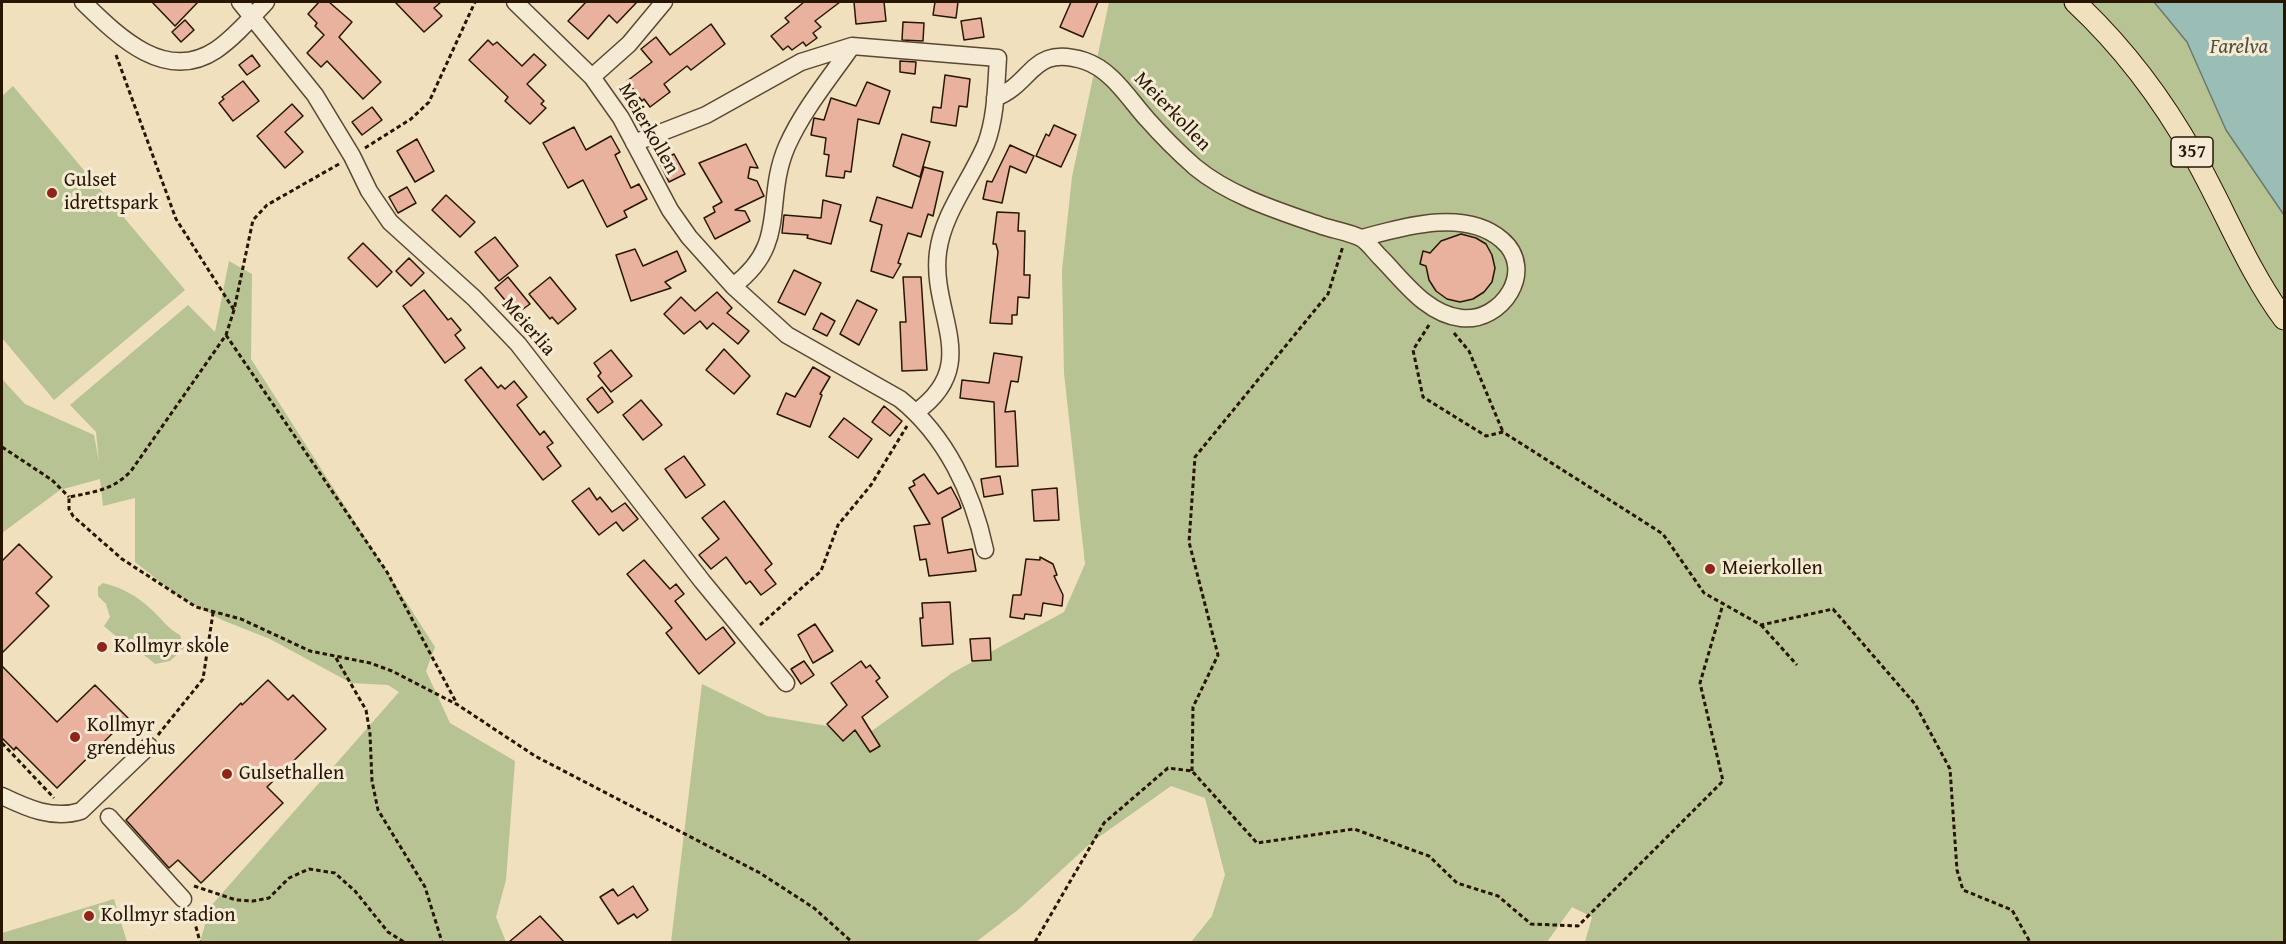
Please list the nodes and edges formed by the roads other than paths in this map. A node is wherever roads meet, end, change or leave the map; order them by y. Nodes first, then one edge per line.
1 (83, 2) edge
2 (240, 2) edge
3 (266, 2) edge
4 (515, 2) edge
5 (664, 2) edge
6 (2075, 2) edge
7 (253, 16) junction
8 (852, 46) junction
9 (592, 76) junction
10 (995, 98) junction
11 (634, 143) junction
12 (1354, 236) junction
13 (733, 286) junction
14 (2284, 319) edge
15 (916, 412) junction
16 (986, 549) dead end
17 (786, 683) dead end
18 (149, 746) road end
19 (2, 796) edge
20 (109, 818) dead end
21 (183, 899) road end

1 - 7 street
2 - 7 street, Meierlia
3 - 7 street
4 - 9 street, Meierkollen
5 - 9 street
6 - 14 main road, 357
7 - 17 street, Meierlia
8 - 10 street
8 - 11 street
8 - 13 street
9 - 11 street, Meierkollen
10 - 12 street, Meierkollen
10 - 15 street
11 - 13 street, Meierkollen
12 - 12 street, Meierkollen
13 - 15 street, Meierkollen
15 - 16 street, Meierkollen
18 - 19 street
20 - 21 street

